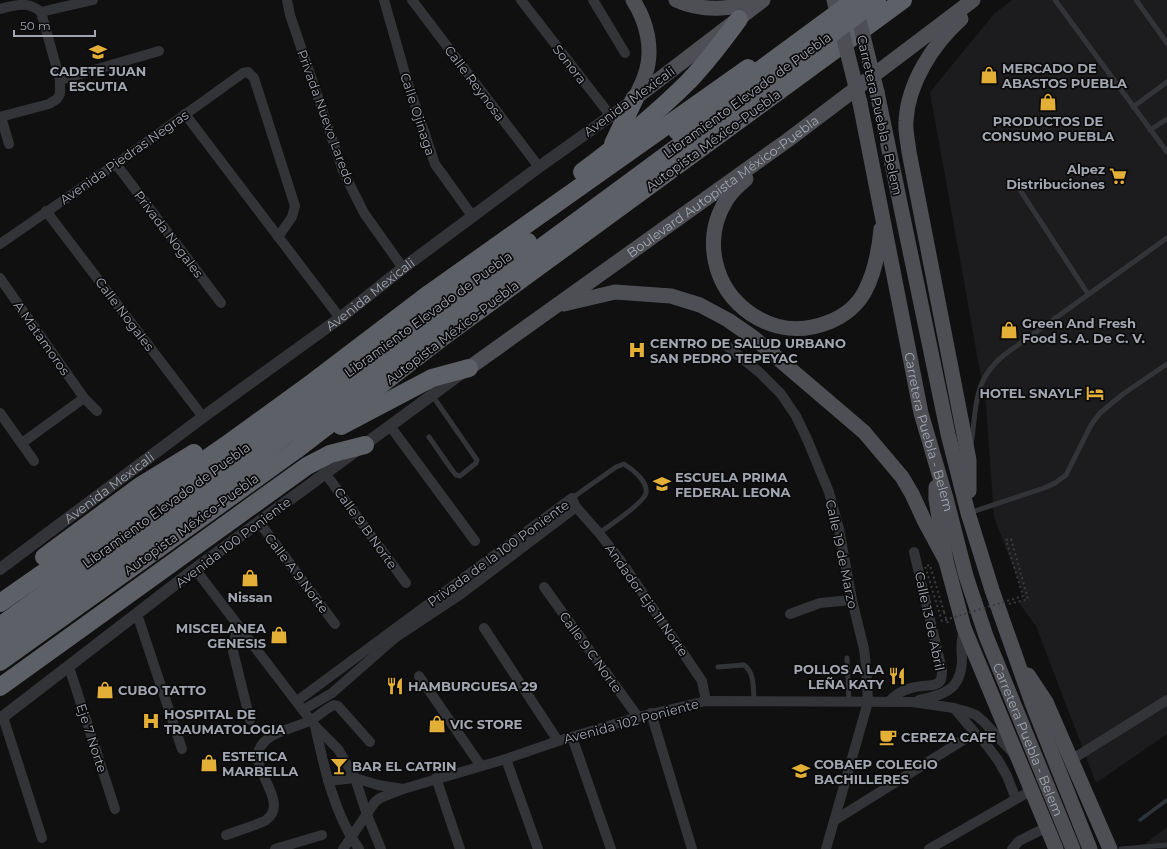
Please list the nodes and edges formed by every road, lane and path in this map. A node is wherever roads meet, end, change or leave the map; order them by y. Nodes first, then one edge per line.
1 (93, 0) edge
2 (287, 0) edge
3 (384, 0) edge
4 (412, 0) edge
5 (521, 0) edge
6 (593, 0) edge
7 (633, 0) edge
8 (676, 0) edge
9 (758, 0) edge
10 (763, 0) edge
11 (834, 0) edge
12 (843, 0) edge
13 (854, 0) edge
14 (877, 0) edge
15 (903, 0) edge
16 (974, 0) edge
17 (980, 0) edge
18 (1136, 0) edge
19 (1057, 1) edge
20 (0, 9) edge
21 (41, 12) junction
22 (739, 19) junction
23 (1167, 43) edge
24 (160, 51) dead end
25 (625, 53) dead end
26 (60, 80) junction
27 (1167, 82) edge
28 (635, 98) junction
29 (1133, 107) junction
30 (185, 114) junction
31 (0, 117) edge
32 (617, 118) junction
33 (1167, 119) edge
34 (1150, 130) junction
35 (788, 140) junction
36 (9, 144) dead end
37 (611, 148) junction
38 (1167, 152) edge
39 (116, 164) junction
40 (539, 167) junction
41 (1020, 190) dead end
42 (882, 210) junction
43 (46, 211) junction
44 (473, 217) junction
45 (278, 237) junction
46 (1167, 238) edge
47 (0, 244) edge
48 (403, 268) junction
49 (0, 278) edge
50 (430, 293) junction
51 (1088, 294) junction
52 (221, 303) dead end
53 (556, 306) junction
54 (340, 318) junction
55 (376, 334) junction
56 (727, 346) dead end
57 (1167, 364) edge
58 (469, 368) junction
59 (432, 395) junction
60 (84, 398) junction
61 (97, 411) dead end
62 (0, 413) edge
63 (203, 417) junction
64 (390, 426) junction
65 (429, 437) dead end
66 (22, 443) junction
67 (365, 444) junction
68 (296, 450) junction
69 (34, 460) dead end
70 (969, 460) junction
71 (936, 466) junction
72 (325, 473) junction
73 (574, 502) junction
74 (968, 508) junction
75 (258, 522) junction
76 (599, 533) junction
77 (475, 541) dead end
78 (914, 552) dead end
79 (946, 561) junction
80 (1, 565) edge
81 (195, 570) junction
82 (406, 583) dead end
83 (544, 587) dead end
84 (0, 590) edge
85 (852, 600) junction
86 (0, 603) edge
87 (998, 608) junction
88 (944, 612) dead end
89 (137, 614) junction
90 (790, 614) dead end
91 (335, 624) dead end
92 (237, 625) junction
93 (0, 626) edge
94 (484, 628) dead end
95 (964, 628) junction
96 (0, 646) edge
97 (1015, 656) junction
98 (847, 658) dead end
99 (0, 662) edge
100 (69, 667) junction
101 (718, 667) dead end
102 (419, 676) dead end
103 (0, 687) edge
104 (754, 700) junction
105 (1167, 700) edge
106 (297, 701) junction
107 (706, 701) junction
108 (849, 702) junction
109 (868, 702) junction
110 (889, 702) junction
111 (912, 702) junction
112 (954, 708) junction
113 (303, 710) junction
114 (651, 713) junction
115 (638, 717) junction
116 (1, 718) edge
117 (250, 720) dead end
118 (313, 723) junction
119 (976, 734) junction
120 (572, 737) junction
121 (558, 741) junction
122 (370, 742) dead end
123 (182, 750) dead end
124 (506, 759) junction
125 (1071, 760) junction
126 (1020, 762) junction
127 (481, 766) junction
128 (355, 778) junction
129 (436, 778) junction
130 (328, 781) junction
131 (402, 788) junction
132 (1032, 790) junction
133 (1016, 799) junction
134 (115, 809) dead end
135 (367, 815) junction
136 (835, 820) junction
137 (1047, 827) junction
138 (226, 835) dead end
139 (322, 835) dead end
140 (350, 837) junction
141 (42, 838) dead end
142 (1167, 840) edge
143 (1161, 845) junction
144 (1167, 845) edge
145 (275, 849) edge
146 (343, 849) edge
147 (359, 849) edge
148 (381, 849) edge
149 (460, 849) edge
150 (538, 849) edge
151 (611, 849) edge
152 (692, 849) edge
153 (826, 849) edge
154 (929, 849) edge
155 (1012, 849) edge
156 (1056, 849) edge
157 (1073, 849) edge
158 (1090, 849) edge
159 (1110, 849) edge
160 (1121, 849) edge

1 - 21 street
2 - 48 street, Privada Nuevo Laredo
3 - 44 street, Calle Ojinaga
4 - 40 street, Calle Reynosa
5 - 32 street, Sonora
6 - 25 street
7 - 28 main road
8 - 9 main road
10 - 22 main road
11 - 42 main road, Carretera Puebla - Belem, bridge
12 - 50 highway
13 - 74 main road, Carretera Puebla - Belem, bridge
13 - 93 highway, Libramiento Elevado de Puebla, bridge
14 - 96 highway, Libramiento Elevado de Puebla, bridge
15 - 68 highway, Autopista México-Puebla
16 - 35 main road, Boulevard Autopista México-Puebla
17 - 70 main road
18 - 23 lane
19 - 29 lane
20 - 21 street
21 - 26 street
22 - 28 main road, Avenida Mexicali
22 - 37 highway
24 - 26 street
26 - 31 street
27 - 29 lane
28 - 32 highway
29 - 34 lane
30 - 39 street, Avenida Piedras Negras
30 - 45 street
30 - 45 street, Avenida Piedras Negras
31 - 36 street
32 - 37 highway
32 - 40 street, Avenida Mexicali
33 - 34 lane
34 - 38 lane
35 - 42 main road
35 - 53 main road, Boulevard Autopista México-Puebla
37 - 50 highway
39 - 43 street, Avenida Piedras Negras
39 - 52 street, Privada Nogales
40 - 44 street, Avenida Mexicali
41 - 51 lane
42 - 71 main road, Carretera Puebla - Belem
43 - 47 street, Avenida Piedras Negras
43 - 63 street, Calle Nogales
44 - 48 street, Avenida Mexicali
45 - 54 street
46 - 51 lane
48 - 54 street, Avenida Mexicali
49 - 60 street, A Matamoros
50 - 55 highway
51 - 70 lane
53 - 58 main road, Boulevard Autopista México-Puebla
53 - 79 main road
54 - 63 street, Avenida Mexicali
55 - 84 highway
55 - 86 highway
56 - 85 street, Calle 19 de Marzo
57 - 74 lane
58 - 59 street, Avenida 100 Poniente
58 - 68 highway
59 - 64 street, Avenida 100 Poniente
59 - 65 lane
60 - 61 street, A Matamoros
60 - 66 street
62 - 66 street
63 - 80 street, Avenida Mexicali
64 - 67 street, Avenida 100 Poniente
64 - 77 street
66 - 69 street
67 - 72 street, Avenida 100 Poniente
67 - 103 highway
68 - 99 highway, Autopista México-Puebla
70 - 74 main road
71 - 79 main road
71 - 157 main road, Carretera Puebla - Belem
72 - 75 street, Avenida 100 Poniente
72 - 82 street, Calle 9 B Norte
73 - 76 street, Andador Eje 11 Norte
73 - 76 lane
73 - 106 street, Privada de la 100 Poniente
73 - 113 street, Privada de la 100 Poniente
74 - 87 main road, Carretera Puebla - Belem
75 - 81 street, Avenida 100 Poniente
75 - 91 street, Calle A 9 Norte
76 - 107 street, Andador Eje 11 Norte
78 - 110 street, Calle 13 de Abril
79 - 95 main road
81 - 89 street, Avenida 100 Poniente
81 - 92 street
83 - 115 street, Calle 9 C Norte
85 - 90 street
85 - 109 street, Calle 19 de Marzo
87 - 88 path, bridge
87 - 97 main road, Carretera Puebla - Belem
89 - 100 street, Avenida 100 Poniente
89 - 123 street
92 - 106 street
92 - 117 street
94 - 121 street
95 - 111 street, Avenida 102 Poniente
95 - 126 main road
97 - 125 main road
97 - 158 main road, Carretera Puebla - Belem
98 - 108 lane
100 - 116 street, Avenida 100 Poniente
100 - 134 street, Eje 7 Norte
101 - 104 lane
102 - 127 street
104 - 107 street, Avenida 102 Poniente
104 - 108 street, Avenida 102 Poniente
105 - 125 street
106 - 113 street
107 - 114 street, Avenida 102 Poniente
108 - 109 street, Avenida 102 Poniente
109 - 110 street, Avenida 102 Poniente
109 - 136 street, Calle 19 de Marzo
110 - 111 street, Avenida 102 Poniente
111 - 112 street, Avenida 102 Poniente
112 - 119 street
112 - 126 street, Avenida 102 Poniente
113 - 118 street
114 - 115 street, Avenida 102 Poniente
114 - 152 street
115 - 120 street, Avenida 102 Poniente
116 - 141 street
118 - 122 street
118 - 128 street
118 - 130 street
118 - 138 street
119 - 133 street
119 - 136 street
120 - 121 street, Avenida 102 Poniente
120 - 151 street
121 - 124 street, Avenida 102 Poniente
124 - 127 street, Avenida 102 Poniente
124 - 150 street
125 - 159 main road
126 - 132 main road
127 - 129 street, Avenida 102 Poniente
128 - 130 street
128 - 131 street
128 - 135 street
129 - 131 street, Avenida 102 Poniente
129 - 149 street
130 - 140 street
131 - 135 street, Avenida 102 Poniente
132 - 133 street
132 - 137 main road
133 - 154 street
135 - 140 street, Avenida 102 Poniente
135 - 148 street
136 - 153 street, Calle 19 de Marzo
137 - 155 street
137 - 156 main road
139 - 145 street
140 - 146 street, Avenida 102 Poniente
140 - 147 street
142 - 143 lane
143 - 144 lane
143 - 160 lane

